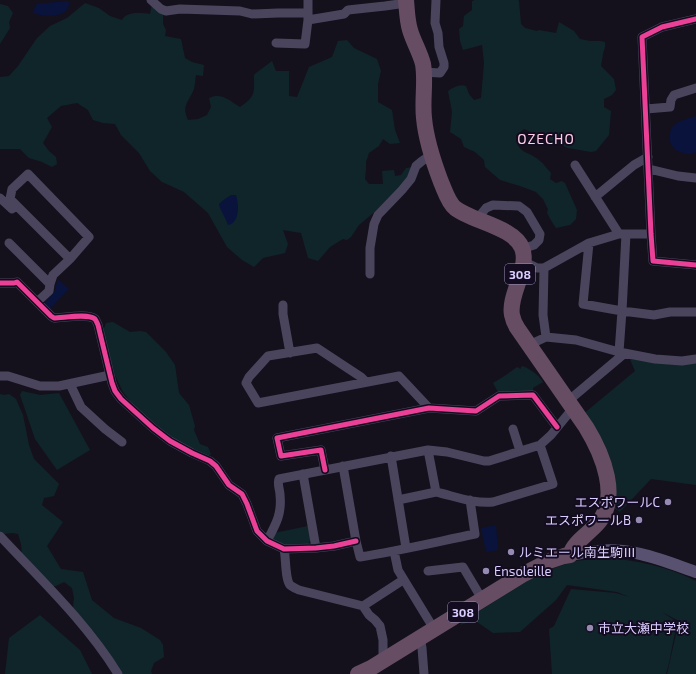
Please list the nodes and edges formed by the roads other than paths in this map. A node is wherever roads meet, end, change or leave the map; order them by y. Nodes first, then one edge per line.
1 (151, 0) edge
2 (308, 0) edge
3 (436, 0) edge
4 (406, 1) edge
5 (308, 17) junction
6 (696, 19) edge
7 (276, 43) dead end
8 (424, 72) junction
9 (696, 88) edge
10 (646, 109) junction
11 (431, 155) junction
12 (648, 157) junction
13 (575, 165) dead end
14 (648, 169) junction
15 (696, 178) edge
16 (595, 197) junction
17 (0, 198) edge
18 (21, 210) junction
19 (477, 219) junction
20 (622, 234) junction
21 (651, 234) junction
22 (9, 242) dead end
23 (589, 243) junction
24 (523, 255) junction
25 (70, 259) junction
26 (696, 266) edge
27 (544, 268) junction
28 (370, 274) dead end
29 (0, 283) edge
30 (50, 284) junction
31 (37, 302) junction
32 (283, 306) dead end
33 (622, 311) junction
34 (696, 312) edge
35 (546, 337) junction
36 (529, 345) junction
37 (290, 353) junction
38 (622, 353) junction
39 (696, 359) edge
40 (110, 375) junction
41 (0, 376) edge
42 (366, 382) junction
43 (70, 384) junction
44 (571, 405) junction
45 (429, 408) junction
46 (557, 428) junction
47 (513, 429) dead end
48 (122, 442) dead end
49 (540, 445) junction
50 (428, 450) junction
51 (520, 451) junction
52 (391, 456) junction
53 (343, 466) junction
54 (325, 470) junction
55 (303, 474) junction
56 (436, 492) junction
57 (398, 500) junction
58 (470, 500) junction
59 (0, 536) edge
60 (267, 541) junction
61 (356, 541) junction
62 (316, 548) junction
63 (406, 548) junction
64 (284, 549) junction
65 (394, 551) junction
66 (570, 555) junction
67 (428, 572) dead end
68 (696, 572) edge
69 (404, 580) junction
70 (482, 599) junction
71 (363, 606) junction
72 (434, 629) junction
73 (420, 638) junction
74 (383, 660) junction
75 (118, 674) edge
76 (358, 674) edge
77 (424, 674) edge

1 - 5 street
2 - 5 street
3 - 8 street
4 - 5 street
4 - 8 highway, 308
5 - 7 street
6 - 10 street
8 - 11 highway, 308
9 - 10 street
10 - 12 street
11 - 19 highway, 308
11 - 28 street
12 - 14 street
12 - 16 street
13 - 16 street
14 - 15 street
14 - 21 street
16 - 20 street
17 - 18 street
18 - 25 street
18 - 25 street
19 - 24 highway, 308
19 - 24 street
20 - 21 street
20 - 23 street
20 - 33 street
21 - 26 street
22 - 30 street
23 - 27 street
23 - 33 street
24 - 27 street
24 - 36 highway, 308
25 - 30 street
27 - 35 street
29 - 31 street
30 - 31 street
31 - 40 street
32 - 37 street
33 - 34 street
33 - 38 street
35 - 36 street
35 - 38 street
36 - 44 highway, 308
37 - 42 street
37 - 42 street
38 - 39 street
38 - 44 street
40 - 43 street
40 - 60 street
41 - 43 street
42 - 45 street
43 - 48 street
44 - 46 street
44 - 66 highway, 308
45 - 46 street
45 - 54 street
46 - 49 street
47 - 51 street
49 - 51 street
49 - 58 street
50 - 51 street
50 - 52 street
50 - 56 street
52 - 53 street
52 - 57 street
53 - 54 street
53 - 61 street
54 - 55 street
55 - 60 street
55 - 62 street
56 - 57 street
56 - 58 street
57 - 63 street
58 - 63 street
59 - 75 street
60 - 64 street
61 - 62 street
61 - 65 street
62 - 64 street
63 - 65 street
64 - 71 street
65 - 69 street
66 - 68 street
66 - 70 highway, 308
67 - 70 street
69 - 71 street
69 - 72 street
70 - 72 highway, 308
71 - 74 street
72 - 73 highway, 308
73 - 74 highway, 308
73 - 77 street
74 - 76 highway, 308

